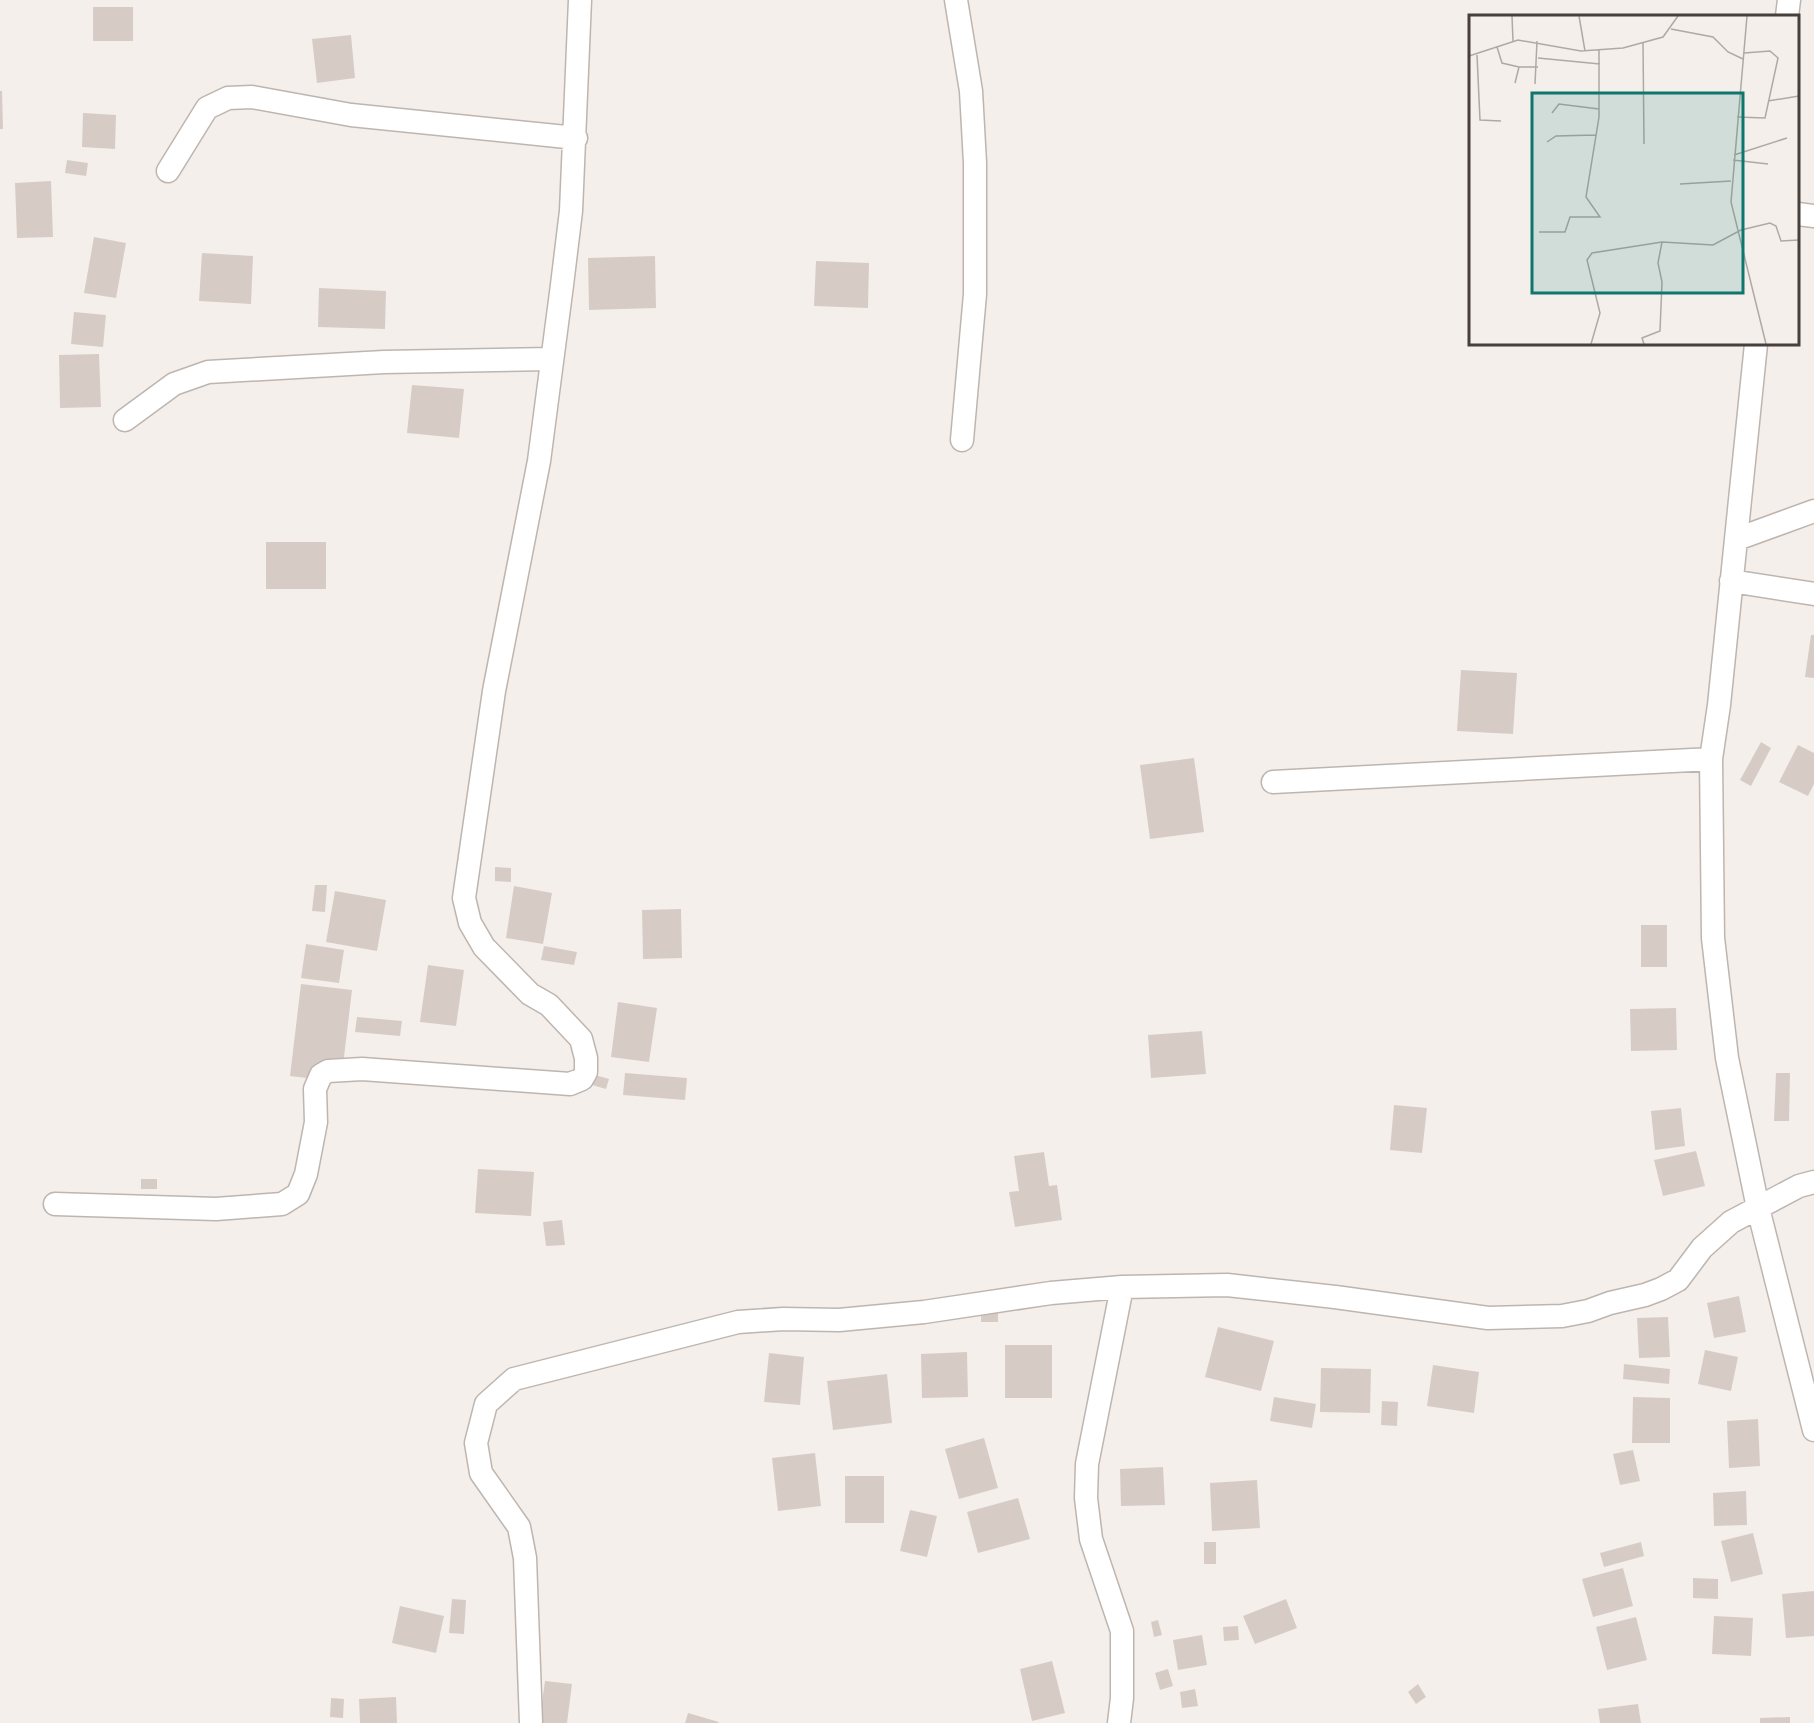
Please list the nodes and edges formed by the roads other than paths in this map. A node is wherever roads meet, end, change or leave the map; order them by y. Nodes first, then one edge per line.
1 (580, 0) edge
2 (956, 0) edge
3 (1789, 0) edge
4 (1787, 15) edge
5 (576, 138) junction
6 (168, 171) dead end
7 (1799, 214) edge
8 (1814, 216) edge
9 (1756, 345) edge
10 (551, 359) junction
11 (125, 420) dead end
12 (962, 440) dead end
13 (1814, 512) edge
14 (1737, 539) junction
15 (1731, 581) junction
16 (1814, 594) edge
17 (1711, 759) junction
18 (1273, 782) dead end
19 (1814, 1182) edge
20 (55, 1204) dead end
21 (1758, 1208) junction
22 (1122, 1287) junction
23 (1814, 1430) edge
24 (531, 1723) edge
25 (1119, 1723) edge

1 - 5 street
2 - 12 street
3 - 4 street
5 - 6 street
5 - 10 street
7 - 8 street
9 - 14 street
10 - 11 street
10 - 20 street
13 - 14 street
14 - 15 street
15 - 16 street
15 - 17 street
17 - 18 street
17 - 21 street
19 - 21 street
21 - 22 street
21 - 23 street
22 - 24 street
22 - 25 street

